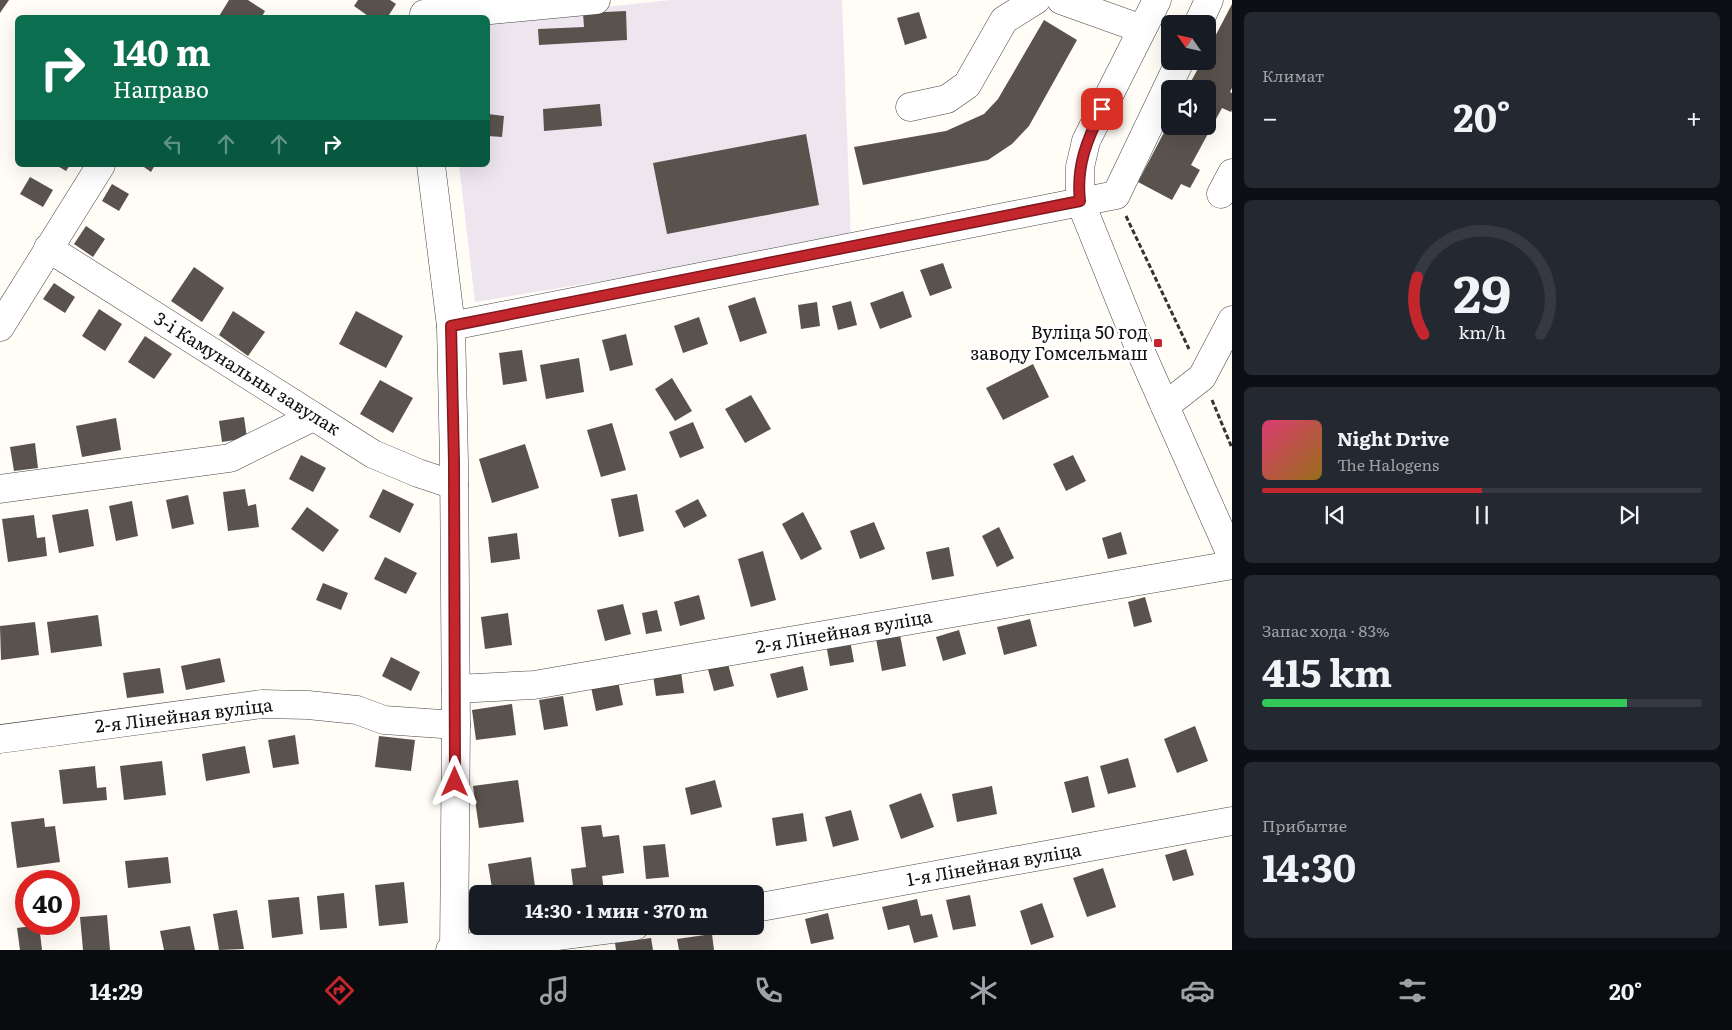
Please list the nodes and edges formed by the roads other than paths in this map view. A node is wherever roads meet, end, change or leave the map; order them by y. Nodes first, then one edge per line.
1 (596, 0) edge
2 (1036, 0) edge
3 (1061, 0) edge
4 (1157, 0) edge
5 (1209, 0) edge
6 (424, 10) edge
7 (1202, 15) edge
8 (1142, 29) junction
9 (1176, 70) edge
10 (910, 107) dead end
11 (100, 167) edge
12 (431, 167) edge
13 (1080, 201) junction
14 (48, 248) junction
15 (1232, 320) edge
16 (451, 326) junction
17 (0, 327) edge
18 (1165, 406) junction
19 (313, 417) junction
20 (454, 485) junction
21 (0, 489) edge
22 (1232, 557) edge
23 (1232, 564) edge
24 (456, 689) junction
25 (456, 726) junction
26 (0, 739) edge
27 (1232, 821) edge
28 (764, 906) edge
29 (566, 935) edge
30 (450, 950) edge
31 (454, 950) edge

1 - 6 street
2 - 10 street
3 - 8 street
4 - 8 street
5 - 7 street
8 - 13 street
9 - 13 street
11 - 14 street
12 - 16 street
13 - 16 street
13 - 18 street
14 - 17 street
14 - 19 street, 3-і Камунальны завулак
15 - 18 street
16 - 20 street
18 - 22 street
19 - 20 street, 3-і Камунальны завулак
19 - 21 street
20 - 24 street
23 - 24 street, 2-я Лінейная вуліца
24 - 25 street
25 - 26 street, 2-я Лінейная вуліца
25 - 31 street
27 - 28 street, 1-я Лінейная вуліца
29 - 31 street
30 - 31 street

